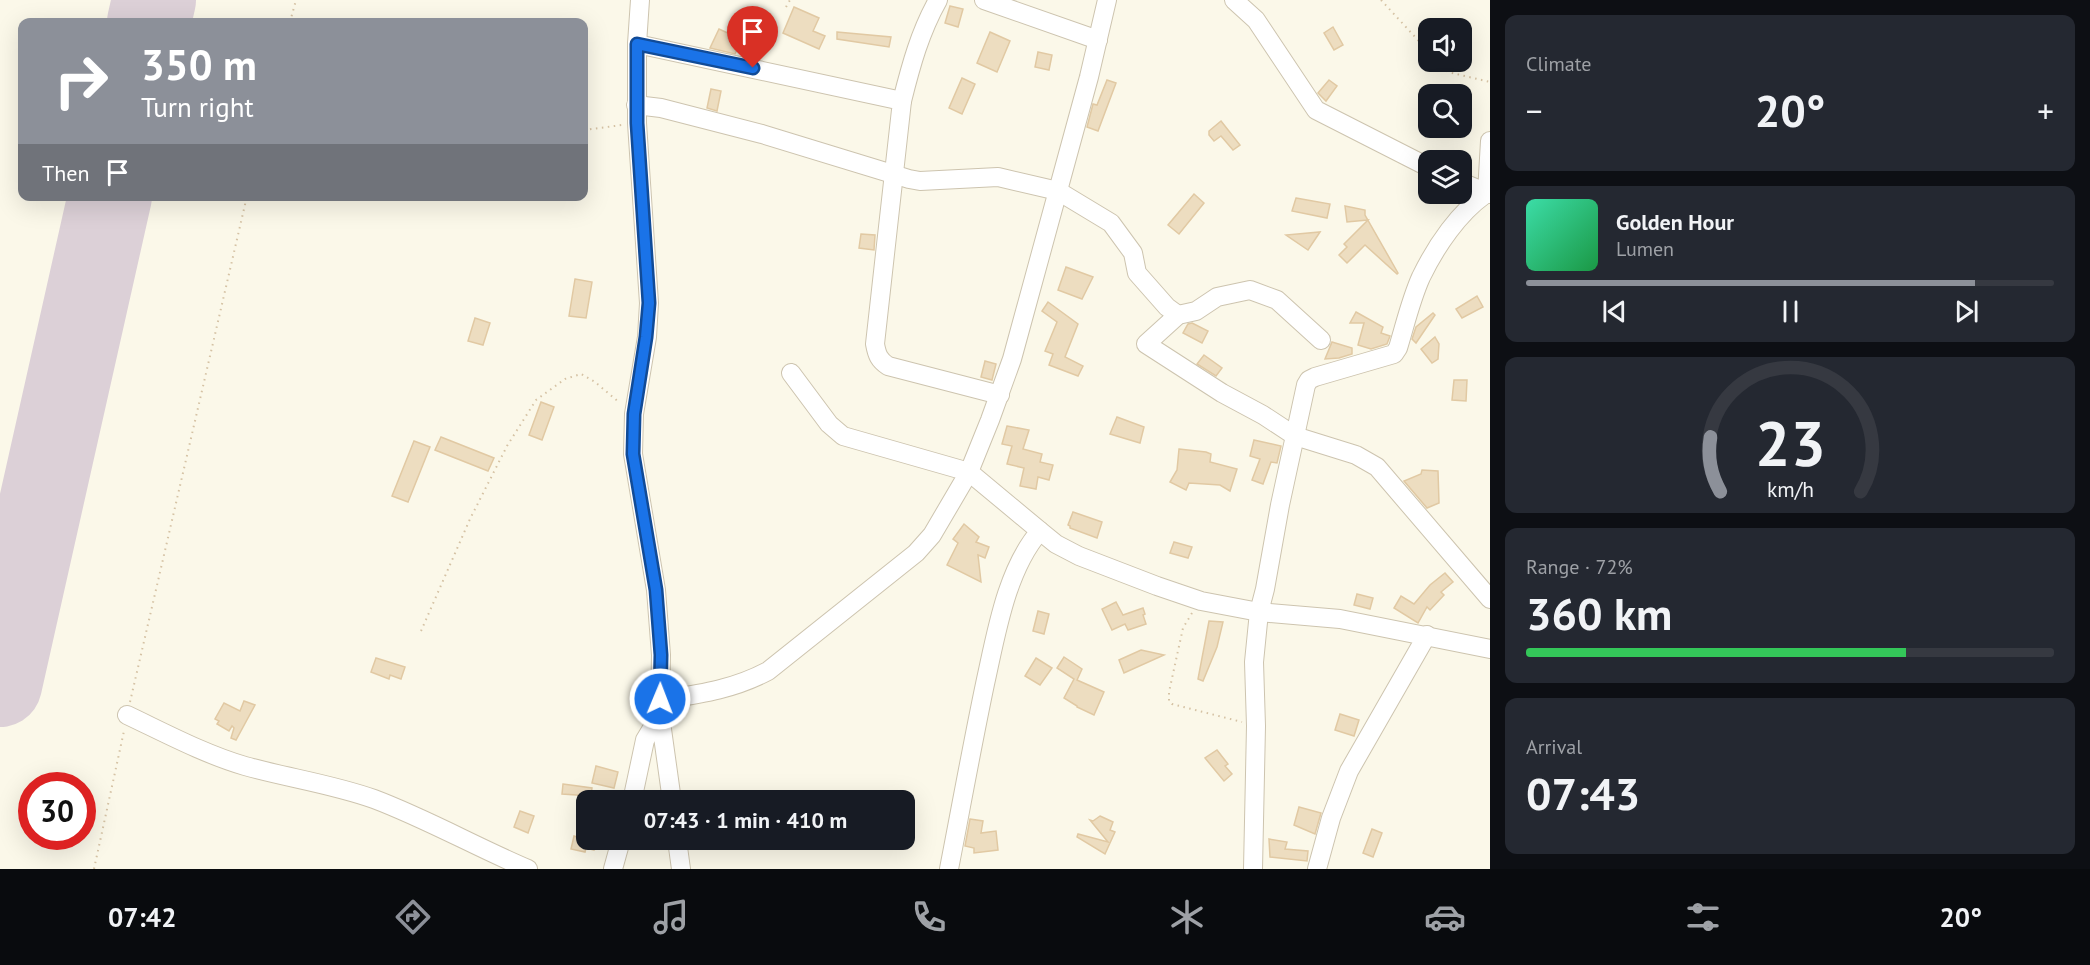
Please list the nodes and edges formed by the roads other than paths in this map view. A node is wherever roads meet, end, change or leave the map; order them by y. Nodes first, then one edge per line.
1 (640, 0) edge
2 (938, 0) edge
3 (984, 0) edge
4 (1107, 0) edge
5 (1234, 0) edge
6 (1098, 40) junction
7 (637, 44) junction
8 (902, 101) junction
9 (636, 114) junction
10 (1490, 141) edge
11 (1418, 162) edge
12 (894, 174) junction
13 (1472, 187) edge
14 (1058, 191) junction
15 (1489, 194) edge
16 (1178, 315) junction
17 (1322, 340) dead end
18 (791, 373) dead end
19 (1000, 395) junction
20 (1295, 436) junction
21 (969, 472) junction
22 (1040, 531) junction
23 (1490, 599) edge
24 (1259, 612) junction
25 (1427, 635) junction
26 (1490, 649) edge
27 (660, 707) junction
28 (127, 714) road end
29 (634, 790) edge
30 (671, 790) edge
31 (618, 850) edge
32 (678, 850) edge
33 (528, 869) edge
34 (613, 869) edge
35 (681, 869) edge
36 (949, 869) edge
37 (1253, 869) edge
38 (1317, 869) edge

1 - 7 street
2 - 8 street
3 - 6 street
4 - 6 street
5 - 11 street
6 - 14 street
7 - 8 street
7 - 9 street
8 - 12 street
9 - 12 street
9 - 27 street
10 - 15 street
12 - 14 street
12 - 19 street
13 - 15 street
14 - 16 street
14 - 19 street
15 - 20 street
16 - 17 street
16 - 20 street
18 - 21 street
19 - 21 street
20 - 23 street
20 - 24 street
21 - 22 street
21 - 27 street
22 - 24 street
22 - 36 street
24 - 25 street
24 - 37 street
25 - 26 street
25 - 38 street
27 - 29 street
27 - 30 street
28 - 33 street
31 - 34 street
32 - 35 street

